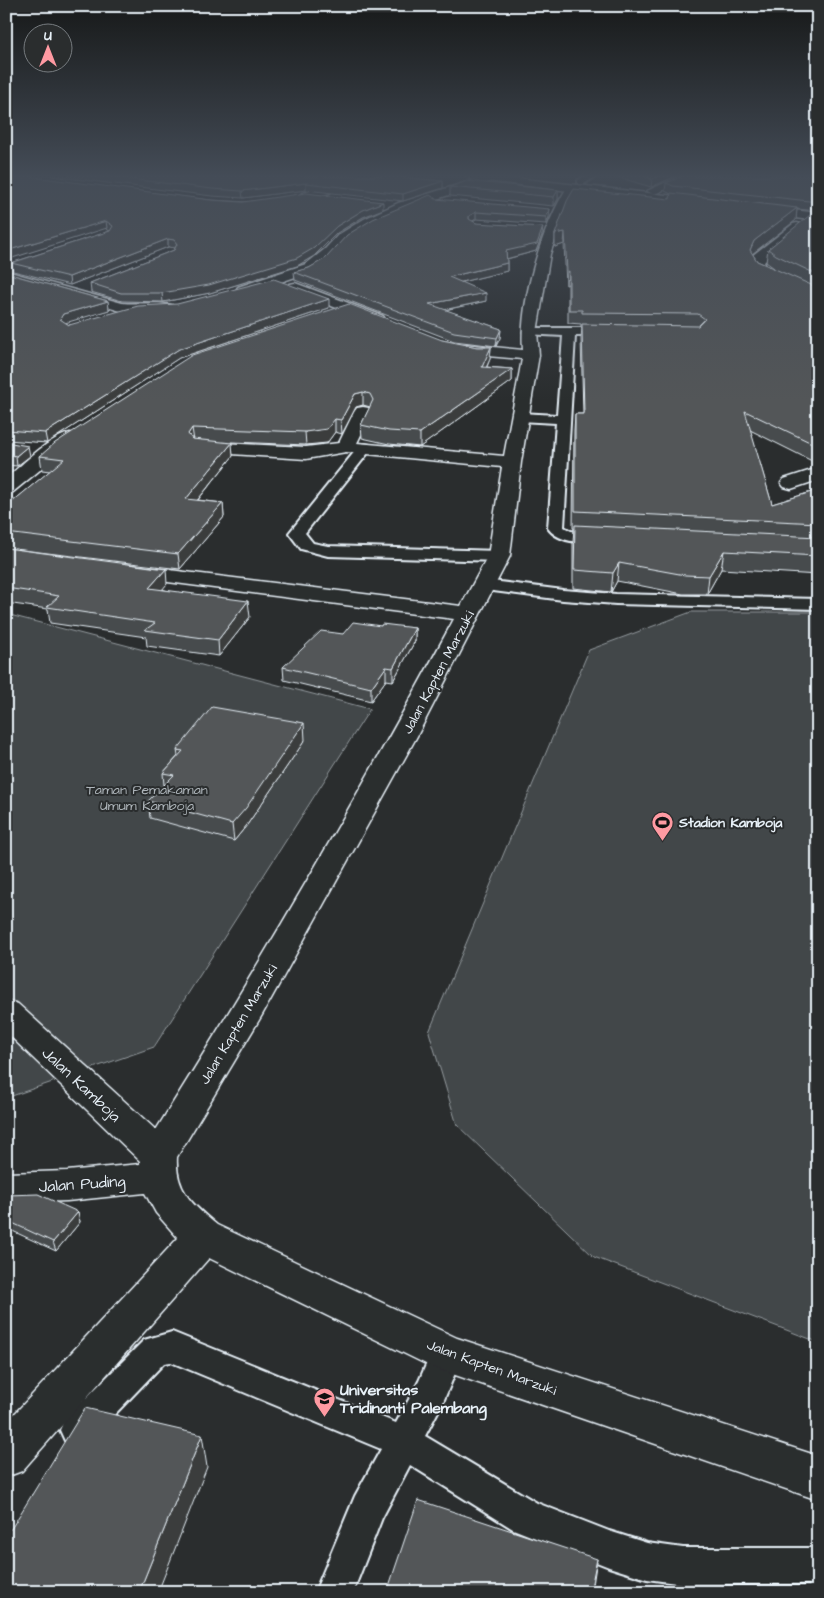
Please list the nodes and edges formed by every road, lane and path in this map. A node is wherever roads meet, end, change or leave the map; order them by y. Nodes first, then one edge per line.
1 (331, 251) edge
2 (544, 251) edge
3 (768, 251) edge
4 (6, 275) edge
5 (24, 279) junction
6 (276, 280) junction
7 (6, 283) edge
8 (89, 285) edge
9 (71, 292) junction
10 (230, 293) edge
11 (818, 297) edge
12 (183, 306) edge
13 (350, 308) junction
14 (138, 309) junction
15 (109, 317) edge
16 (323, 317) edge
17 (395, 326) edge
18 (568, 332) junction
19 (598, 333) edge
20 (530, 343) junction
21 (440, 344) edge
22 (363, 412) dead end
23 (520, 417) junction
24 (563, 419) junction
25 (82, 430) edge
26 (200, 447) edge
27 (346, 447) junction
28 (24, 448) edge
29 (365, 448) junction
30 (50, 451) junction
31 (512, 462) junction
32 (818, 474) edge
33 (791, 482) dead end
34 (6, 488) edge
35 (614, 538) edge
36 (499, 556) junction
37 (105, 568) edge
38 (484, 585) junction
39 (818, 604) edge
40 (469, 614) junction
41 (6, 1012) edge
42 (158, 1167) junction
43 (6, 1188) edge
44 (203, 1237) junction
45 (447, 1354) junction
46 (403, 1442) junction
47 (6, 1456) edge
48 (61, 1456) edge
49 (818, 1478) edge
50 (818, 1566) edge
51 (334, 1592) edge

1 - 6 main road
2 - 20 main road, Jalan Kapten Marzuki
3 - 11 main road
4 - 5 main road
5 - 7 main road
5 - 9 main road
6 - 10 main road
6 - 13 main road
8 - 9 main road
9 - 14 main road
12 - 14 main road
13 - 16 main road
13 - 17 main road
14 - 15 main road
18 - 19 lane
18 - 20 lane
18 - 24 lane
20 - 21 main road
20 - 23 main road, Jalan Kapten Marzuki
22 - 27 main road
23 - 24 lane
23 - 31 main road, Jalan Kapten Marzuki
24 - 35 lane
25 - 30 main road
26 - 27 main road
27 - 29 main road
28 - 30 main road
29 - 31 main road
29 - 36 lane
30 - 34 main road
31 - 36 main road, Jalan Kapten Marzuki
32 - 33 main road
36 - 38 main road, Jalan Kapten Marzuki
37 - 40 main road
38 - 39 lane
38 - 40 main road, Jalan Kapten Marzuki
40 - 42 main road, Jalan Kapten Marzuki
41 - 42 main road, Jalan Kamboja
42 - 43 main road, Jalan Puding
42 - 44 main road, Jalan Kapten Marzuki
44 - 45 main road, Jalan Kapten Marzuki
44 - 47 main road
45 - 46 lane
45 - 49 main road, Jalan Kapten Marzuki
46 - 48 lane
46 - 50 lane
46 - 51 lane

